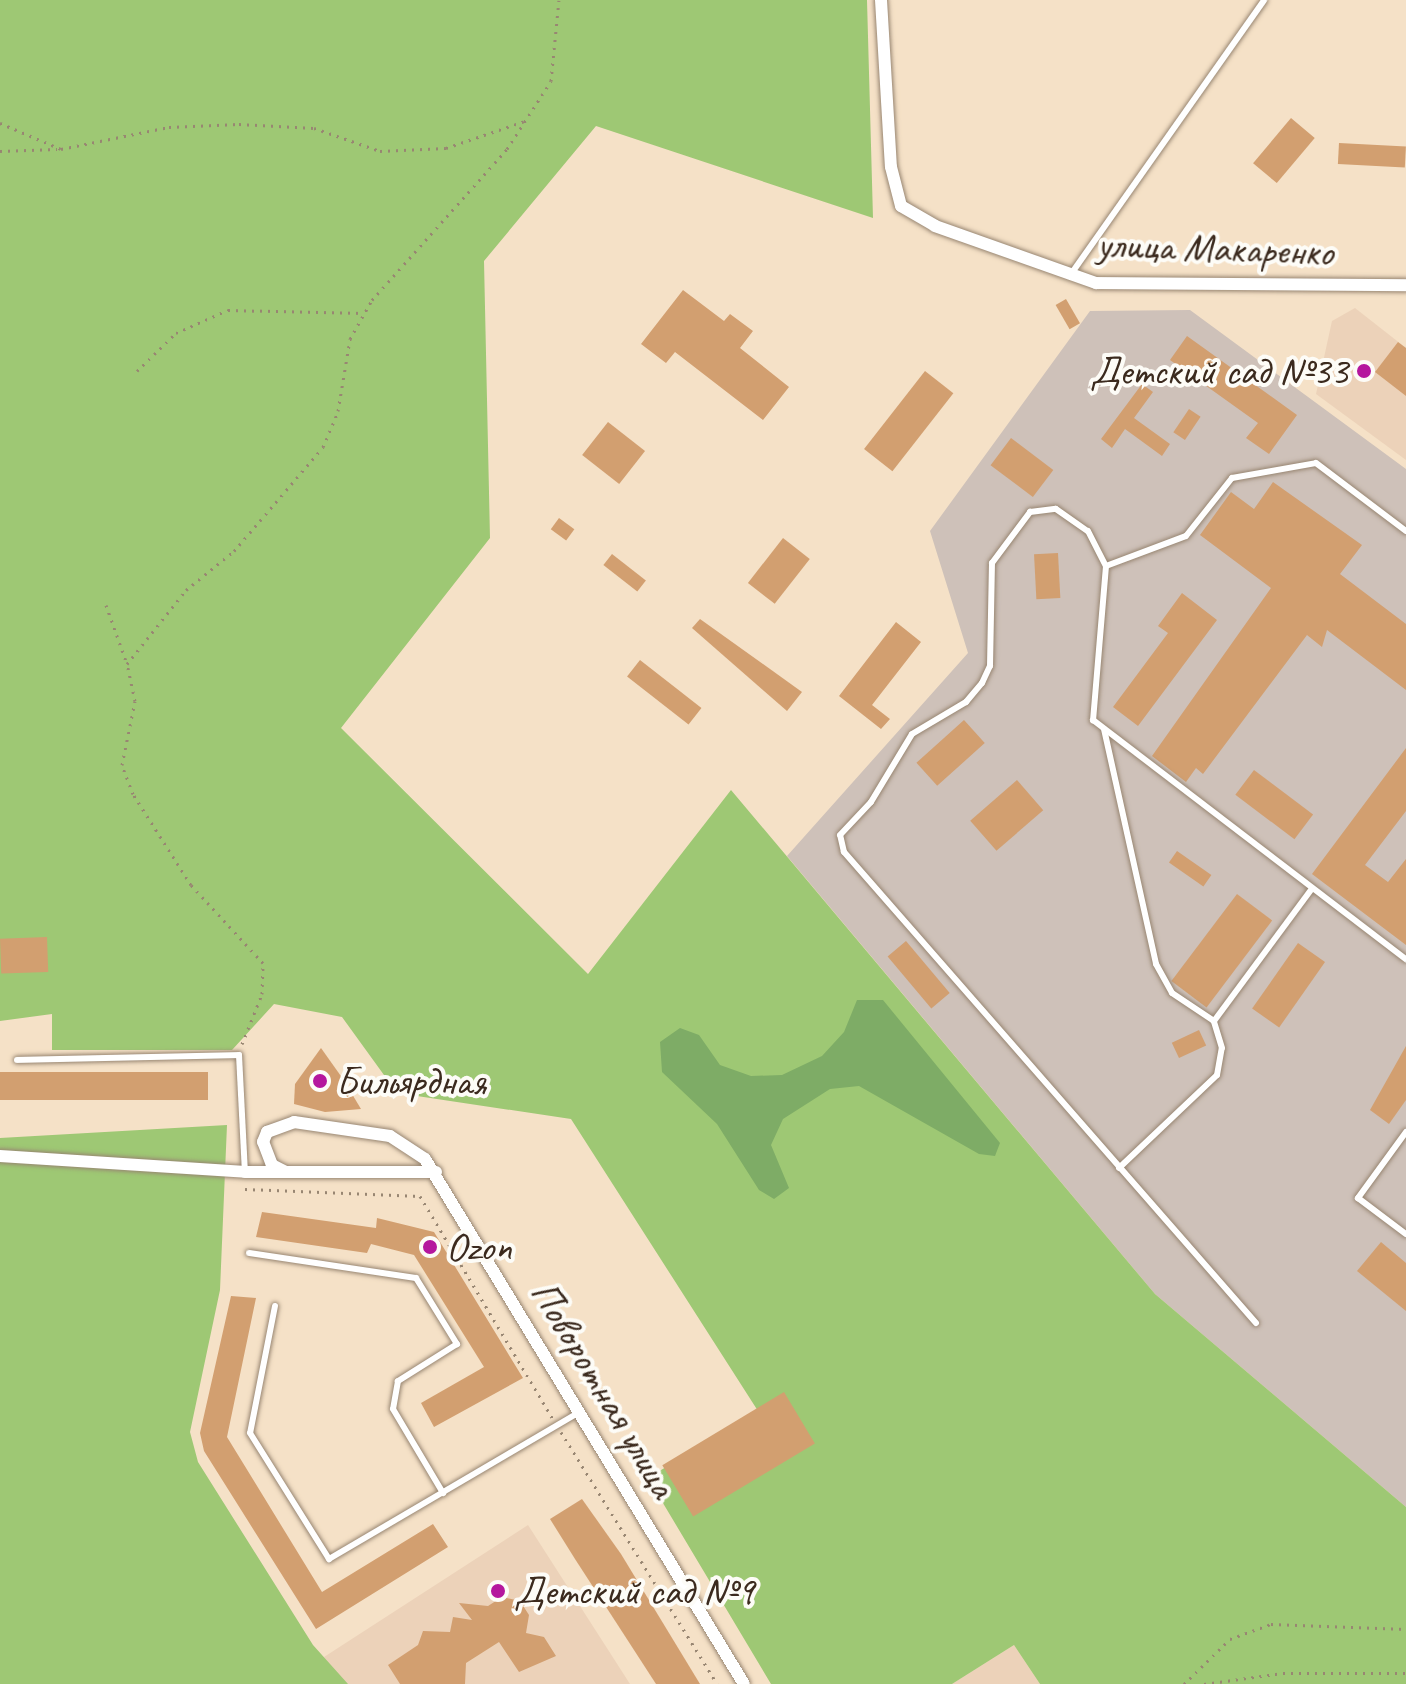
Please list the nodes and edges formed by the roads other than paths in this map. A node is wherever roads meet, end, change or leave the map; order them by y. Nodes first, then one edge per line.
1 (881, 0) edge
2 (1264, 0) edge
3 (1071, 274) junction
4 (1406, 285) edge
5 (1406, 531) edge
6 (1106, 566) junction
7 (1104, 729) junction
8 (1311, 890) junction
9 (1406, 959) edge
10 (1214, 1021) junction
11 (17, 1060) dead end
12 (1406, 1132) edge
13 (0, 1156) edge
14 (1119, 1168) junction
15 (245, 1172) junction
16 (286, 1172) junction
17 (436, 1172) junction
18 (1406, 1234) edge
19 (249, 1253) dead end
20 (275, 1306) dead end
21 (1256, 1323) dead end
22 (580, 1412) junction
23 (443, 1493) junction
24 (744, 1684) edge

1 - 3 street, улица Макаренко
2 - 3 lane
3 - 4 street, улица Макаренко
5 - 6 lane
6 - 7 lane
6 - 14 lane
7 - 8 lane
7 - 10 lane
8 - 9 lane
8 - 10 lane
10 - 14 lane
11 - 15 lane
12 - 18 lane
13 - 15 street
14 - 21 lane
15 - 16 street
16 - 17 street
16 - 17 street
17 - 22 street, Поворотная улица
19 - 23 lane
20 - 23 lane
22 - 23 lane
22 - 24 street, Поворотная улица

